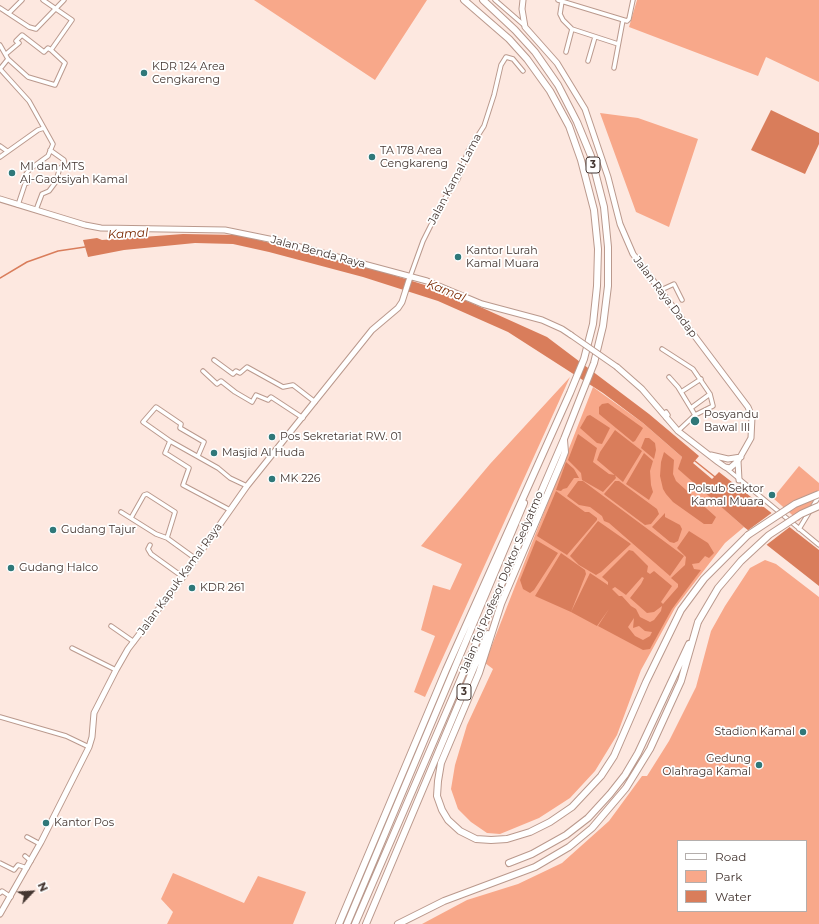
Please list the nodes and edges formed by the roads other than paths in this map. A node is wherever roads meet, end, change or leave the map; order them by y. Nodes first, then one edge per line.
1 (22, 0) edge
2 (43, 0) edge
3 (64, 0) edge
4 (464, 0) edge
5 (484, 0) edge
6 (495, 0) edge
7 (522, 0) edge
8 (560, 0) edge
9 (633, 0) edge
10 (0, 8) edge
11 (56, 8) junction
12 (9, 13) junction
13 (623, 20) junction
14 (29, 27) junction
15 (525, 27) junction
16 (572, 29) junction
17 (22, 35) junction
18 (595, 37) junction
19 (618, 44) junction
20 (0, 45) edge
21 (51, 50) junction
22 (566, 52) dead end
23 (6, 54) junction
24 (8, 59) junction
25 (588, 61) dead end
26 (614, 68) dead end
27 (0, 69) edge
28 (523, 71) dead end
29 (44, 128) junction
30 (0, 146) edge
31 (50, 150) junction
32 (7, 151) junction
33 (0, 157) edge
34 (0, 200) edge
35 (18, 205) junction
36 (36, 210) junction
37 (410, 279) junction
38 (661, 290) junction
39 (682, 300) dead end
40 (662, 349) dead end
41 (214, 360) dead end
42 (203, 371) dead end
43 (669, 377) dead end
44 (701, 379) junction
45 (681, 392) junction
46 (710, 394) junction
47 (315, 402) junction
48 (691, 408) junction
49 (666, 412) dead end
50 (693, 417) junction
51 (303, 418) junction
52 (666, 418) junction
53 (678, 431) junction
54 (564, 439) junction
55 (170, 441) junction
56 (708, 454) junction
57 (198, 456) junction
58 (739, 459) junction
59 (725, 467) junction
60 (536, 469) junction
61 (740, 480) junction
62 (247, 486) junction
63 (819, 495) edge
64 (819, 506) edge
65 (230, 510) junction
66 (121, 512) dead end
67 (131, 518) junction
68 (799, 529) junction
69 (167, 538) junction
70 (150, 545) dead end
71 (819, 545) edge
72 (196, 559) junction
73 (183, 577) junction
74 (502, 600) junction
75 (698, 622) junction
76 (111, 626) dead end
77 (134, 642) junction
78 (72, 648) dead end
79 (116, 670) junction
80 (0, 717) edge
81 (89, 747) junction
82 (27, 837) dead end
83 (40, 844) junction
84 (25, 856) dead end
85 (31, 861) junction
86 (0, 863) edge
87 (508, 863) dead end
88 (27, 868) junction
89 (0, 893) edge
90 (11, 897) junction
91 (0, 914) edge
92 (339, 924) edge
93 (347, 924) edge
94 (355, 924) edge
95 (366, 924) edge
96 (398, 924) edge

1 - 12 street
2 - 11 street
3 - 11 street
4 - 60 highway, Jalan Tol Profesor Doktor Sedyatmo / 3
5 - 54 highway, Jalan Tol Profesor Doktor Sedyatmo / 3
6 - 15 street
7 - 15 main road
8 - 13 street
8 - 16 street
9 - 13 street
10 - 12 street
11 - 14 street
11 - 21 street
12 - 14 street
13 - 19 street
14 - 17 street
15 - 38 main road, Jalan Raya Dadap
16 - 18 street
16 - 22 street
17 - 21 street
17 - 23 street
18 - 19 street
18 - 25 street
19 - 26 street
20 - 23 street
21 - 24 street
23 - 24 street
24 - 27 street
27 - 29 street
28 - 37 street, Jalan Kamal Lama
29 - 31 street
29 - 32 street
30 - 32 street
31 - 35 street
31 - 36 street
32 - 33 street
34 - 35 main road, Jalan Benda Raya
35 - 36 main road, Jalan Benda Raya
36 - 37 main road, Jalan Benda Raya
37 - 47 main road, Jalan Kapuk Kamal Raya
37 - 52 main road, Jalan Benda Raya, bridge
38 - 39 street
38 - 58 main road, Jalan Raya Dadap
40 - 44 street
41 - 47 street
42 - 51 street
43 - 45 street
44 - 45 street
44 - 46 street
45 - 48 street
46 - 48 street
46 - 50 street
47 - 51 main road, Jalan Kapuk Kamal Raya
48 - 50 street
49 - 52 street
50 - 53 street
51 - 62 main road, Jalan Kapuk Kamal Raya
52 - 53 main road
53 - 56 main road
54 - 74 highway, Jalan Tol Profesor Doktor Sedyatmo / 3
54 - 94 highway, Jalan Tol Profesor Doktor Sedyatmo / 3
55 - 57 street
55 - 57 street
55 - 65 street
56 - 58 main road
56 - 59 main road
57 - 62 street
58 - 59 main road
58 - 61 main road
59 - 61 street
60 - 92 highway, Jalan Tol Profesor Doktor Sedyatmo / 3
60 - 93 highway, Jalan Tol Profesor Doktor Sedyatmo / 3
61 - 68 street
62 - 65 main road, Jalan Kapuk Kamal Raya
63 - 68 street
63 - 74 highway, bridge
64 - 75 highway, bridge
65 - 72 main road, Jalan Kapuk Kamal Raya
66 - 67 street
67 - 69 street
67 - 69 street
68 - 71 street
69 - 72 street
70 - 73 street
72 - 73 main road, Jalan Kapuk Kamal Raya
73 - 77 main road, Jalan Kapuk Kamal Raya
74 - 95 highway, Jalan Tol Profesor Doktor Sedyatmo / 3
75 - 87 highway
75 - 96 highway
76 - 77 street
77 - 79 main road, Jalan Kapuk Kamal Raya
78 - 79 street
79 - 81 main road, Jalan Kapuk Kamal Raya
80 - 81 street
81 - 83 main road, Jalan Kapuk Kamal Raya
82 - 83 street
83 - 85 main road, Jalan Kapuk Kamal Raya
84 - 85 street
85 - 88 main road, Jalan Kapuk Kamal Raya
86 - 88 street
88 - 90 main road, Jalan Kapuk Kamal Raya
89 - 90 street
90 - 91 main road, Jalan Kapuk Kamal Raya

